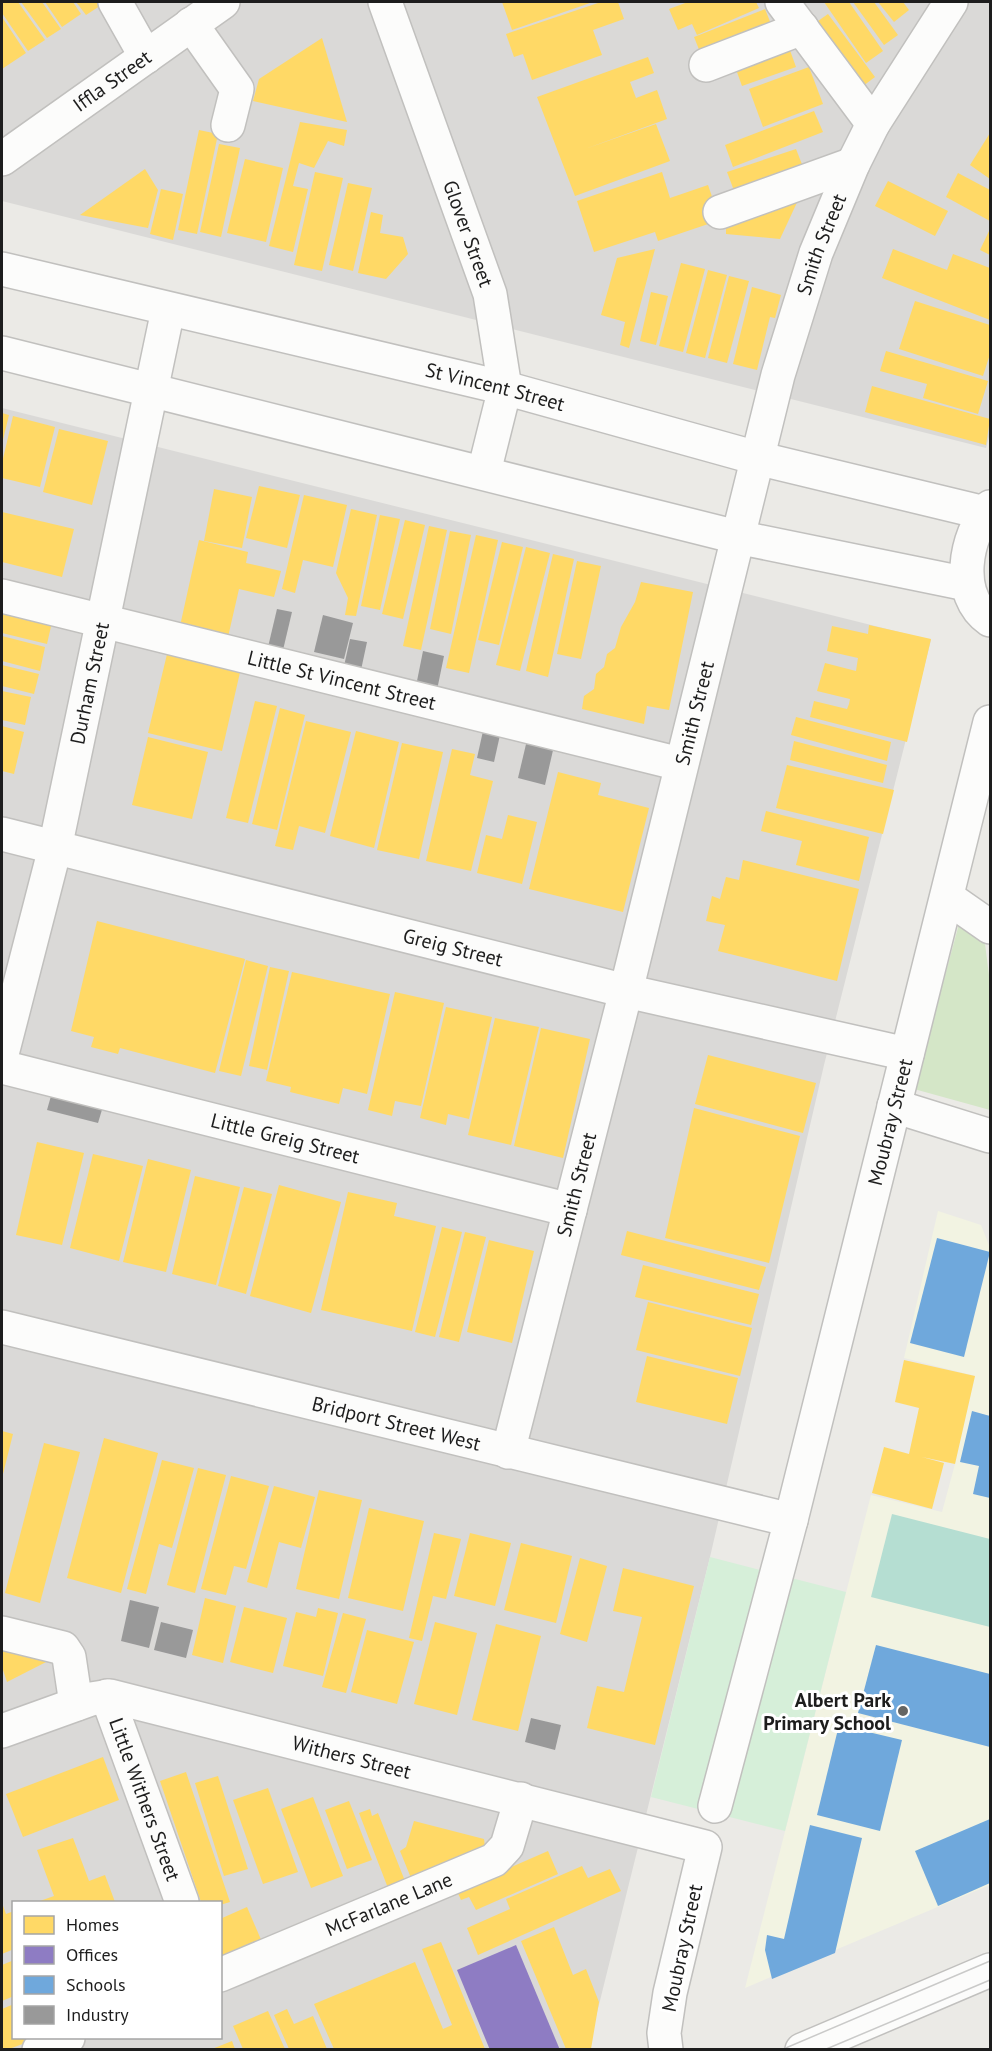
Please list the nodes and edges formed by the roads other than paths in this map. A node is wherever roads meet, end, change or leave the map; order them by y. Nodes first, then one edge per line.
1 (116, 2) edge
2 (223, 2) edge
3 (384, 2) edge
4 (782, 2) edge
5 (951, 2) edge
6 (191, 24) junction
7 (802, 28) junction
8 (146, 57) junction
9 (706, 65) dead end
10 (873, 124) junction
11 (228, 125) dead end
12 (2, 159) edge
13 (853, 164) junction
14 (720, 212) dead end
15 (2, 269) edge
16 (168, 310) junction
17 (2, 353) edge
18 (505, 388) junction
19 (152, 389) junction
20 (757, 458) junction
21 (484, 472) junction
22 (988, 510) edge
23 (737, 537) junction
24 (968, 585) junction
25 (2, 596) edge
26 (990, 620) edge
27 (104, 621) junction
28 (990, 722) edge
29 (680, 764) junction
30 (2, 834) edge
31 (55, 848) junction
32 (947, 897) junction
33 (990, 927) edge
34 (626, 991) junction
35 (2, 1054) edge
36 (908, 1054) junction
37 (2, 1067) edge
38 (894, 1106) junction
39 (990, 1136) edge
40 (570, 1210) junction
41 (2, 1327) edge
42 (508, 1452) junction
43 (791, 1520) junction
44 (2, 1633) edge
45 (91, 1700) junction
46 (2, 1731) edge
47 (521, 1799) junction
48 (715, 1806) dead end
49 (705, 1847) joint
50 (182, 1901) edge
51 (990, 1970) edge
52 (222, 1974) edge
53 (63, 2039) edge
54 (39, 2049) edge
55 (666, 2049) edge
56 (802, 2049) edge

1 - 8 street
2 - 6 street, Iffla Street
3 - 18 street, Glover Street
4 - 7 street
5 - 10 street, Smith Street
6 - 8 street, Iffla Street
6 - 11 street
7 - 9 street
7 - 10 street
8 - 12 street, Iffla Street
10 - 13 street, Smith Street
13 - 14 street
13 - 20 street, Smith Street
15 - 16 street, St Vincent Street
16 - 18 street, St Vincent Street
16 - 19 street, Durham Street
17 - 19 street
18 - 20 street, St Vincent Street
18 - 21 street, Glover Street
19 - 21 street
19 - 27 street, Durham Street
20 - 22 street, St Vincent Street
20 - 23 street, Smith Street
21 - 23 street
22 - 24 street
23 - 24 street
23 - 29 street, Smith Street
24 - 26 street
25 - 27 street, Little St Vincent Street
27 - 29 street, Little St Vincent Street
27 - 31 street, Durham Street
28 - 32 street, Moubray Street
29 - 34 street, Smith Street
30 - 31 street, Greig Street
31 - 34 street, Greig Street
31 - 35 street, Durham Street
32 - 33 street
32 - 36 street, Moubray Street
34 - 36 street, Greig Street
34 - 40 street, Smith Street
36 - 38 street, Moubray Street
37 - 40 street, Little Greig Street
38 - 39 street
38 - 43 street, Moubray Street
40 - 42 street, Smith Street
41 - 42 street, Bridport Street West
42 - 43 street, Bridport Street West
43 - 48 street, Moubray Street
44 - 45 street, Little Withers Street
45 - 46 street
45 - 47 street, Withers Street
45 - 50 street, Little Withers Street
47 - 49 street, Withers Street
47 - 52 street, McFarlane Lane
49 - 55 street, Moubray Street
51 - 56 street
53 - 54 street

